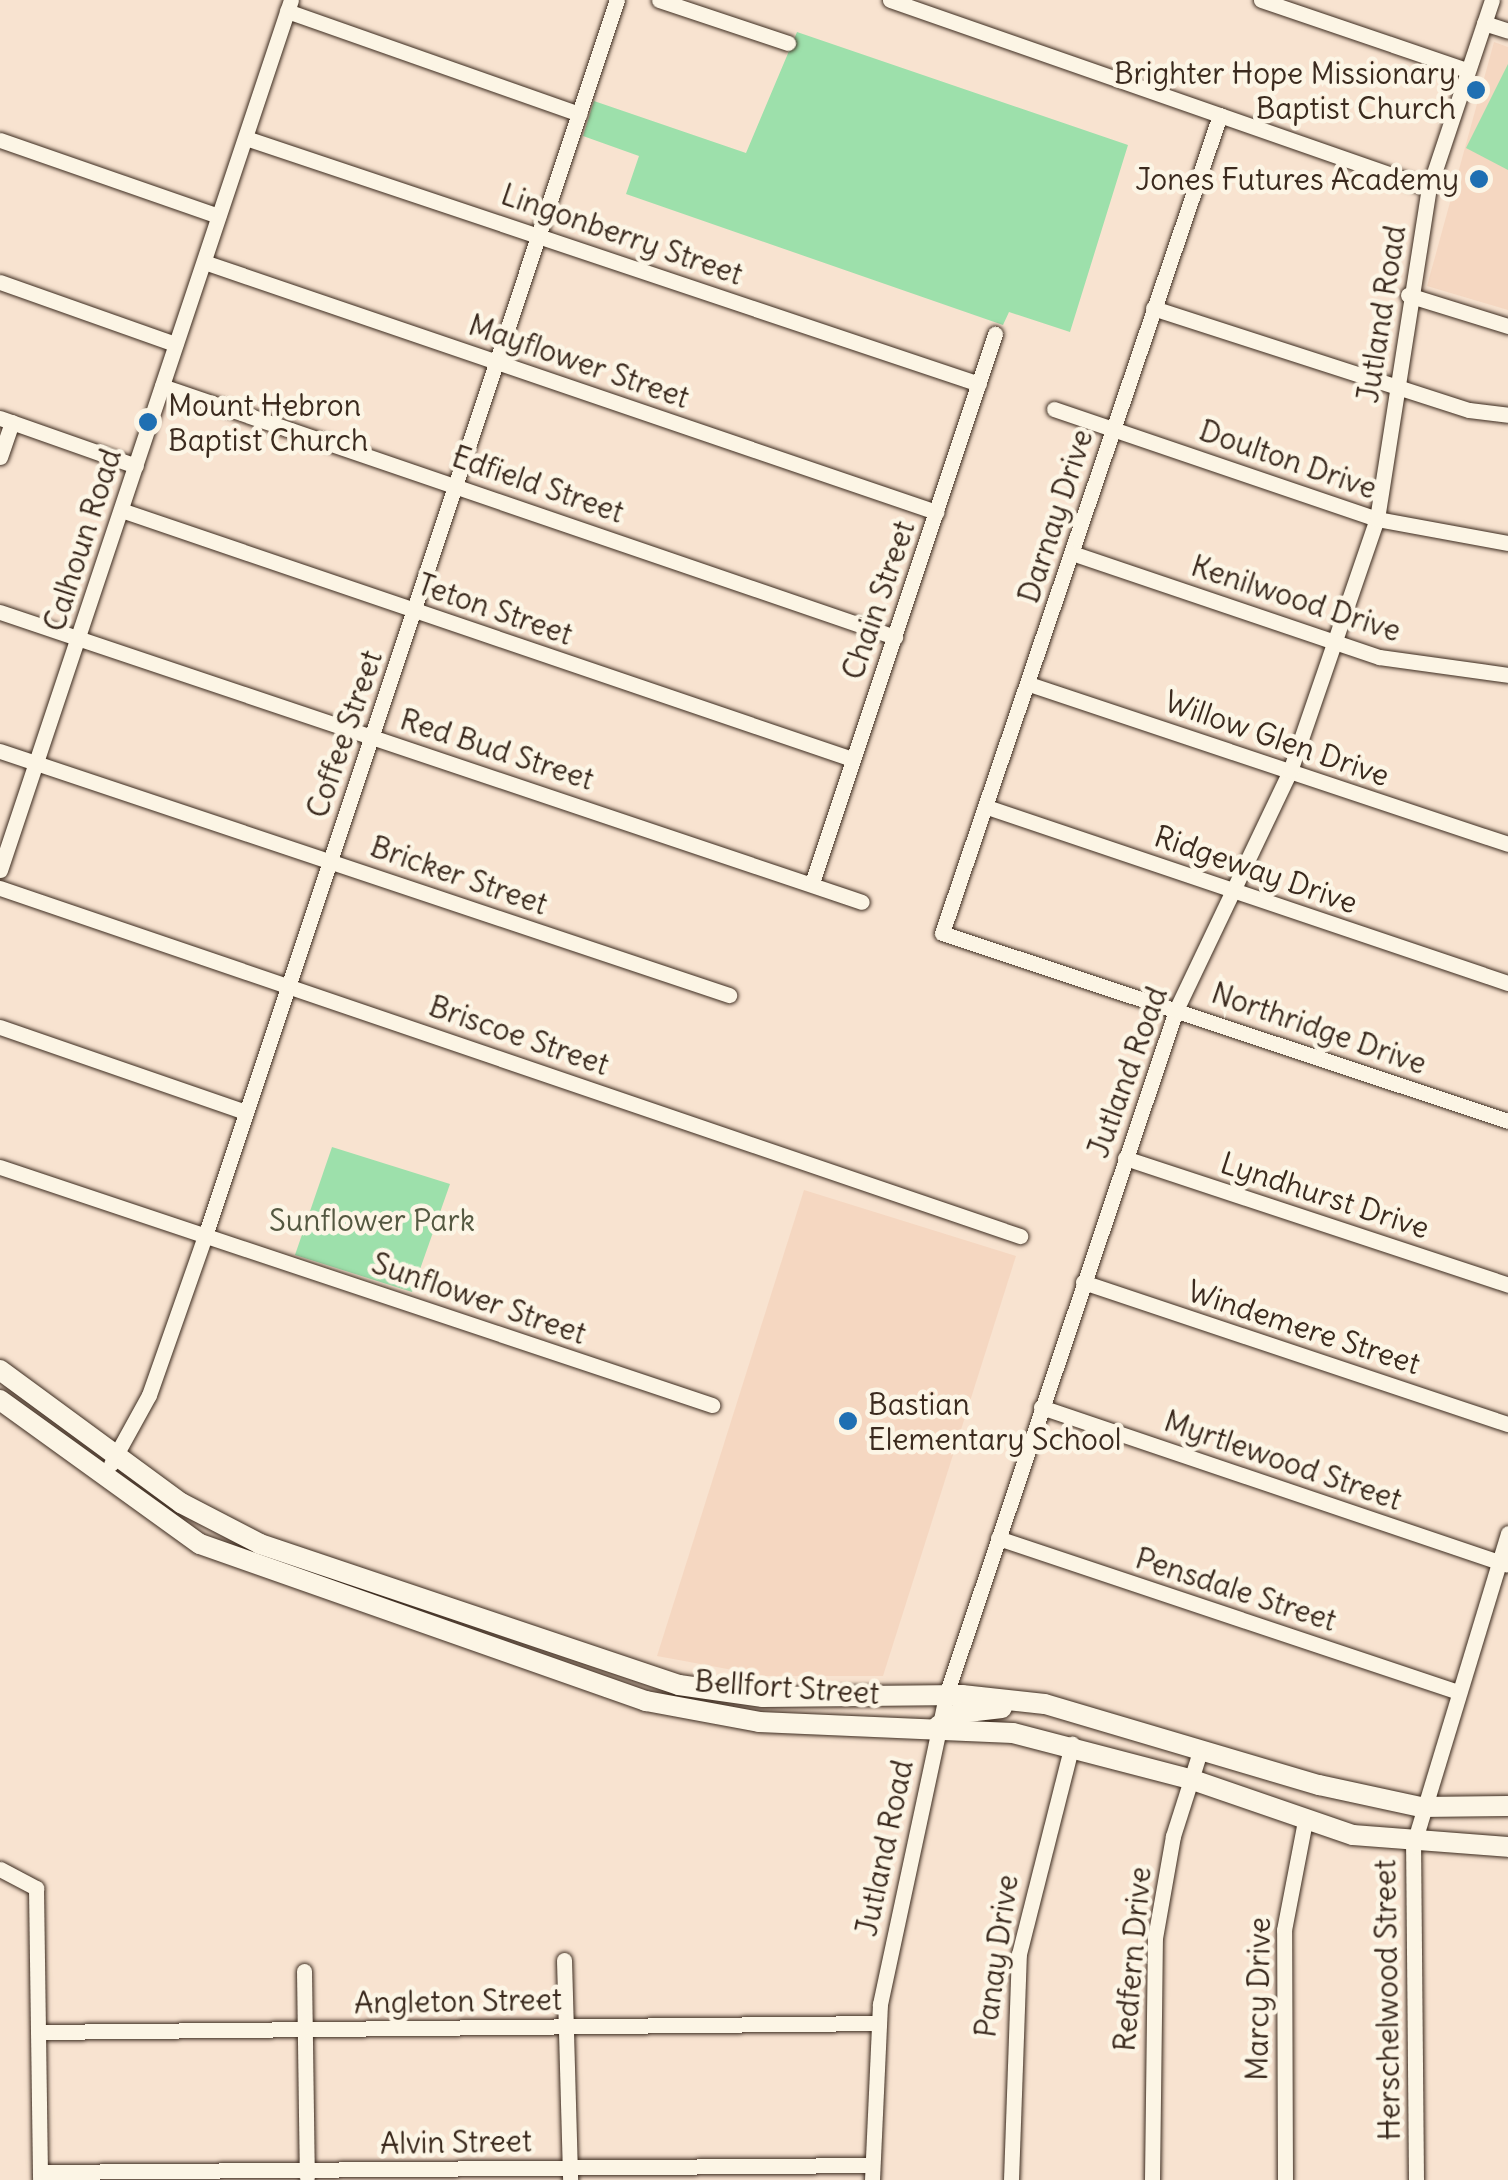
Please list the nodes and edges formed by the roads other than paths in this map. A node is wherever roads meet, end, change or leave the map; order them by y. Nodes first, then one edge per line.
1 (616, 0) edge
2 (659, 0) edge
3 (892, 0) edge
4 (1261, 0) edge
5 (1492, 0) edge
6 (289, 6) edge
7 (1484, 23) junction
8 (1508, 31) edge
9 (788, 43) dead end
10 (1467, 70) junction
11 (578, 114) junction
12 (1220, 116) junction
13 (246, 138) junction
14 (0, 140) edge
15 (1429, 188) junction
16 (218, 216) junction
17 (538, 235) junction
18 (204, 262) junction
19 (0, 282) edge
20 (1408, 295) junction
21 (1154, 308) junction
22 (1508, 326) edge
23 (995, 334) dead end
24 (175, 344) junction
25 (499, 363) junction
26 (980, 384) junction
27 (162, 386) junction
28 (1398, 386) junction
29 (1054, 410) dead end
30 (1508, 415) edge
31 (6, 420) edge
32 (1113, 430) junction
33 (0, 457) edge
34 (136, 466) junction
35 (457, 486) junction
36 (121, 510) junction
37 (936, 512) junction
38 (1376, 518) junction
39 (1508, 543) edge
40 (1072, 553) junction
41 (415, 611) junction
42 (0, 612) edge
43 (80, 636) junction
44 (895, 637) junction
45 (1336, 643) junction
46 (1508, 675) edge
47 (1029, 684) junction
48 (374, 737) junction
49 (0, 751) edge
50 (852, 759) junction
51 (38, 762) junction
52 (1290, 772) junction
53 (987, 806) junction
54 (1508, 844) edge
55 (330, 861) junction
56 (0, 870) edge
57 (812, 883) junction
58 (0, 888) edge
59 (1236, 892) junction
60 (862, 902) dead end
61 (942, 933) joint
62 (1508, 983) edge
63 (288, 984) junction
64 (729, 995) dead end
65 (1176, 1010) junction
66 (0, 1026) edge
67 (246, 1112) junction
68 (1508, 1121) edge
69 (1126, 1158) junction
70 (0, 1167) edge
71 (205, 1236) junction
72 (1020, 1236) dead end
73 (1083, 1282) junction
74 (1508, 1284) edge
75 (0, 1370) edge
76 (44, 1399) junction
77 (0, 1400) edge
78 (712, 1405) dead end
79 (1041, 1408) junction
80 (28, 1418) junction
81 (1508, 1424) edge
82 (118, 1456) junction
83 (101, 1476) junction
84 (1508, 1534) edge
85 (998, 1538) junction
86 (260, 1544) junction
87 (1504, 1563) edge
88 (253, 1568) junction
89 (400, 1594) junction
90 (394, 1616) junction
91 (540, 1640) junction
92 (531, 1664) junction
93 (679, 1685) junction
94 (1456, 1692) junction
95 (946, 1695) junction
96 (807, 1698) junction
97 (1045, 1704) junction
98 (674, 1709) junction
99 (808, 1724) junction
100 (864, 1724) junction
101 (938, 1726) junction
102 (1072, 1744) junction
103 (1201, 1748) junction
104 (1190, 1779) junction
105 (1508, 1806) edge
106 (1420, 1807) junction
107 (1305, 1821) junction
108 (1413, 1846) junction
109 (1508, 1847) edge
110 (0, 1868) edge
111 (564, 1960) dead end
112 (304, 1971) dead end
113 (878, 2022) junction
114 (566, 2028) junction
115 (305, 2030) junction
116 (38, 2032) junction
117 (871, 2172) edge
118 (570, 2174) edge
119 (307, 2175) edge
120 (40, 2176) edge
121 (1011, 2180) edge
122 (1152, 2180) edge
123 (1285, 2180) edge
124 (1416, 2180) edge

1 - 11 street, Coffee Street
2 - 9 street
3 - 12 street
4 - 10 street
5 - 7 street, Jutland Road
6 - 11 street
6 - 13 street, Calhoun Road
7 - 8 street
7 - 10 street, Jutland Road
10 - 15 street, Jutland Road
11 - 17 street, Coffee Street
12 - 15 street
12 - 21 street, Darnay Drive
13 - 16 street, Calhoun Road
13 - 17 street, Lingonberry Street
14 - 16 street
15 - 20 street, Jutland Road
16 - 18 street, Calhoun Road
17 - 25 street, Coffee Street
17 - 26 street, Lingonberry Street
18 - 24 street, Calhoun Road
18 - 25 street, Mayflower Street
19 - 24 street
20 - 22 street
20 - 28 street, Jutland Road
21 - 28 street
21 - 32 street, Darnay Drive
23 - 26 street, Chain Street
24 - 27 street, Calhoun Road
25 - 35 street, Coffee Street
25 - 37 street, Mayflower Street
26 - 37 street, Chain Street
27 - 34 street, Calhoun Road
27 - 35 street, Edfield Street
28 - 30 street
28 - 38 street, Jutland Road
29 - 32 street, Doulton Drive
31 - 33 street
31 - 34 street
32 - 38 street, Doulton Drive
32 - 40 street, Darnay Drive
34 - 36 street, Calhoun Road
35 - 41 street, Coffee Street
35 - 44 street, Edfield Street
36 - 41 street, Teton Street
36 - 43 street, Calhoun Road
37 - 44 street, Chain Street
38 - 39 street, Doulton Drive
38 - 45 street, Jutland Road
40 - 45 street, Kenilwood Drive
40 - 47 street, Darnay Drive
41 - 48 street, Coffee Street
41 - 50 street, Teton Street
42 - 43 street, Red Bud Street
43 - 48 street, Red Bud Street
43 - 51 street, Calhoun Road
44 - 50 street, Chain Street
45 - 46 street, Kenilwood Drive
45 - 52 street, Jutland Road
47 - 52 street, Willow Glen Drive
47 - 53 street, Darnay Drive
48 - 55 street, Coffee Street
48 - 57 street, Red Bud Street
49 - 51 street, Bricker Street
50 - 57 street, Chain Street
51 - 55 street, Bricker Street
51 - 56 street, Calhoun Road
52 - 54 street, Willow Glen Drive
52 - 59 street, Jutland Road
53 - 59 street, Ridgeway Drive
53 - 61 street, Darnay Drive
55 - 63 street, Coffee Street
55 - 64 street, Bricker Street
57 - 60 street, Red Bud Street
58 - 63 street, Briscoe Street
59 - 62 street, Ridgeway Drive
59 - 65 street, Jutland Road
61 - 65 street, Northridge Drive
63 - 67 street, Coffee Street
63 - 72 street, Briscoe Street
65 - 68 street, Northridge Drive
65 - 69 street, Jutland Road
66 - 67 street
67 - 71 street, Coffee Street
69 - 73 street, Jutland Road
69 - 74 street, Lyndhurst Drive
70 - 71 street, Sunflower Street
71 - 78 street, Sunflower Street
71 - 82 street, Coffee Street
73 - 79 street, Jutland Road
73 - 81 street, Windemere Street
75 - 76 main road, Bellfort Street
76 - 80 main road
76 - 82 main road, Bellfort Street
77 - 80 main road, Bellfort Street
79 - 85 street, Jutland Road
79 - 87 street, Myrtlewood Street
80 - 83 main road, Bellfort Street
82 - 83 street, Coffee Street
82 - 86 main road, Bellfort Street
83 - 88 main road, Bellfort Street
84 - 87 street, Herschelwood Street
85 - 94 street, Pensdale Street
85 - 95 street, Jutland Road
86 - 88 main road
86 - 89 main road, Bellfort Street
87 - 94 street, Herschelwood Street
88 - 90 main road, Bellfort Street
89 - 90 main road
89 - 91 main road, Bellfort Street
90 - 92 main road, Bellfort Street
91 - 92 main road
91 - 93 main road, Bellfort Street
92 - 98 main road, Bellfort Street
93 - 96 main road, Bellfort Street
93 - 98 main road
94 - 106 street, Herschelwood Street
95 - 96 main road, Bellfort Street
95 - 97 main road, Bellfort Street
95 - 100 main road
95 - 101 street, Jutland Road
96 - 99 main road
97 - 101 main road
97 - 103 main road, Bellfort Street
98 - 99 main road, Bellfort Street
99 - 100 main road, Bellfort Street
100 - 101 main road, Bellfort Street
101 - 102 main road, Bellfort Street
101 - 113 street, Jutland Road
102 - 104 main road, Bellfort Street
102 - 121 street, Panay Drive
103 - 104 street, Redfern Drive
103 - 106 main road, Bellfort Street
104 - 107 main road, Bellfort Street
104 - 122 street, Redfern Drive
105 - 106 main road, Bellfort Street
106 - 108 street, Herschelwood Street
107 - 108 main road, Bellfort Street
107 - 123 street, Marcy Drive
108 - 109 main road, Bellfort Street
108 - 124 street, Herschelwood Street
110 - 116 street
111 - 114 street
112 - 115 street
113 - 114 street, Angleton Street
113 - 117 street, Jutland Road
114 - 115 street, Angleton Street
114 - 118 street
115 - 116 street, Angleton Street
115 - 119 street
116 - 120 street
117 - 118 street, Alvin Street
118 - 119 street, Alvin Street
119 - 120 street, Alvin Street

